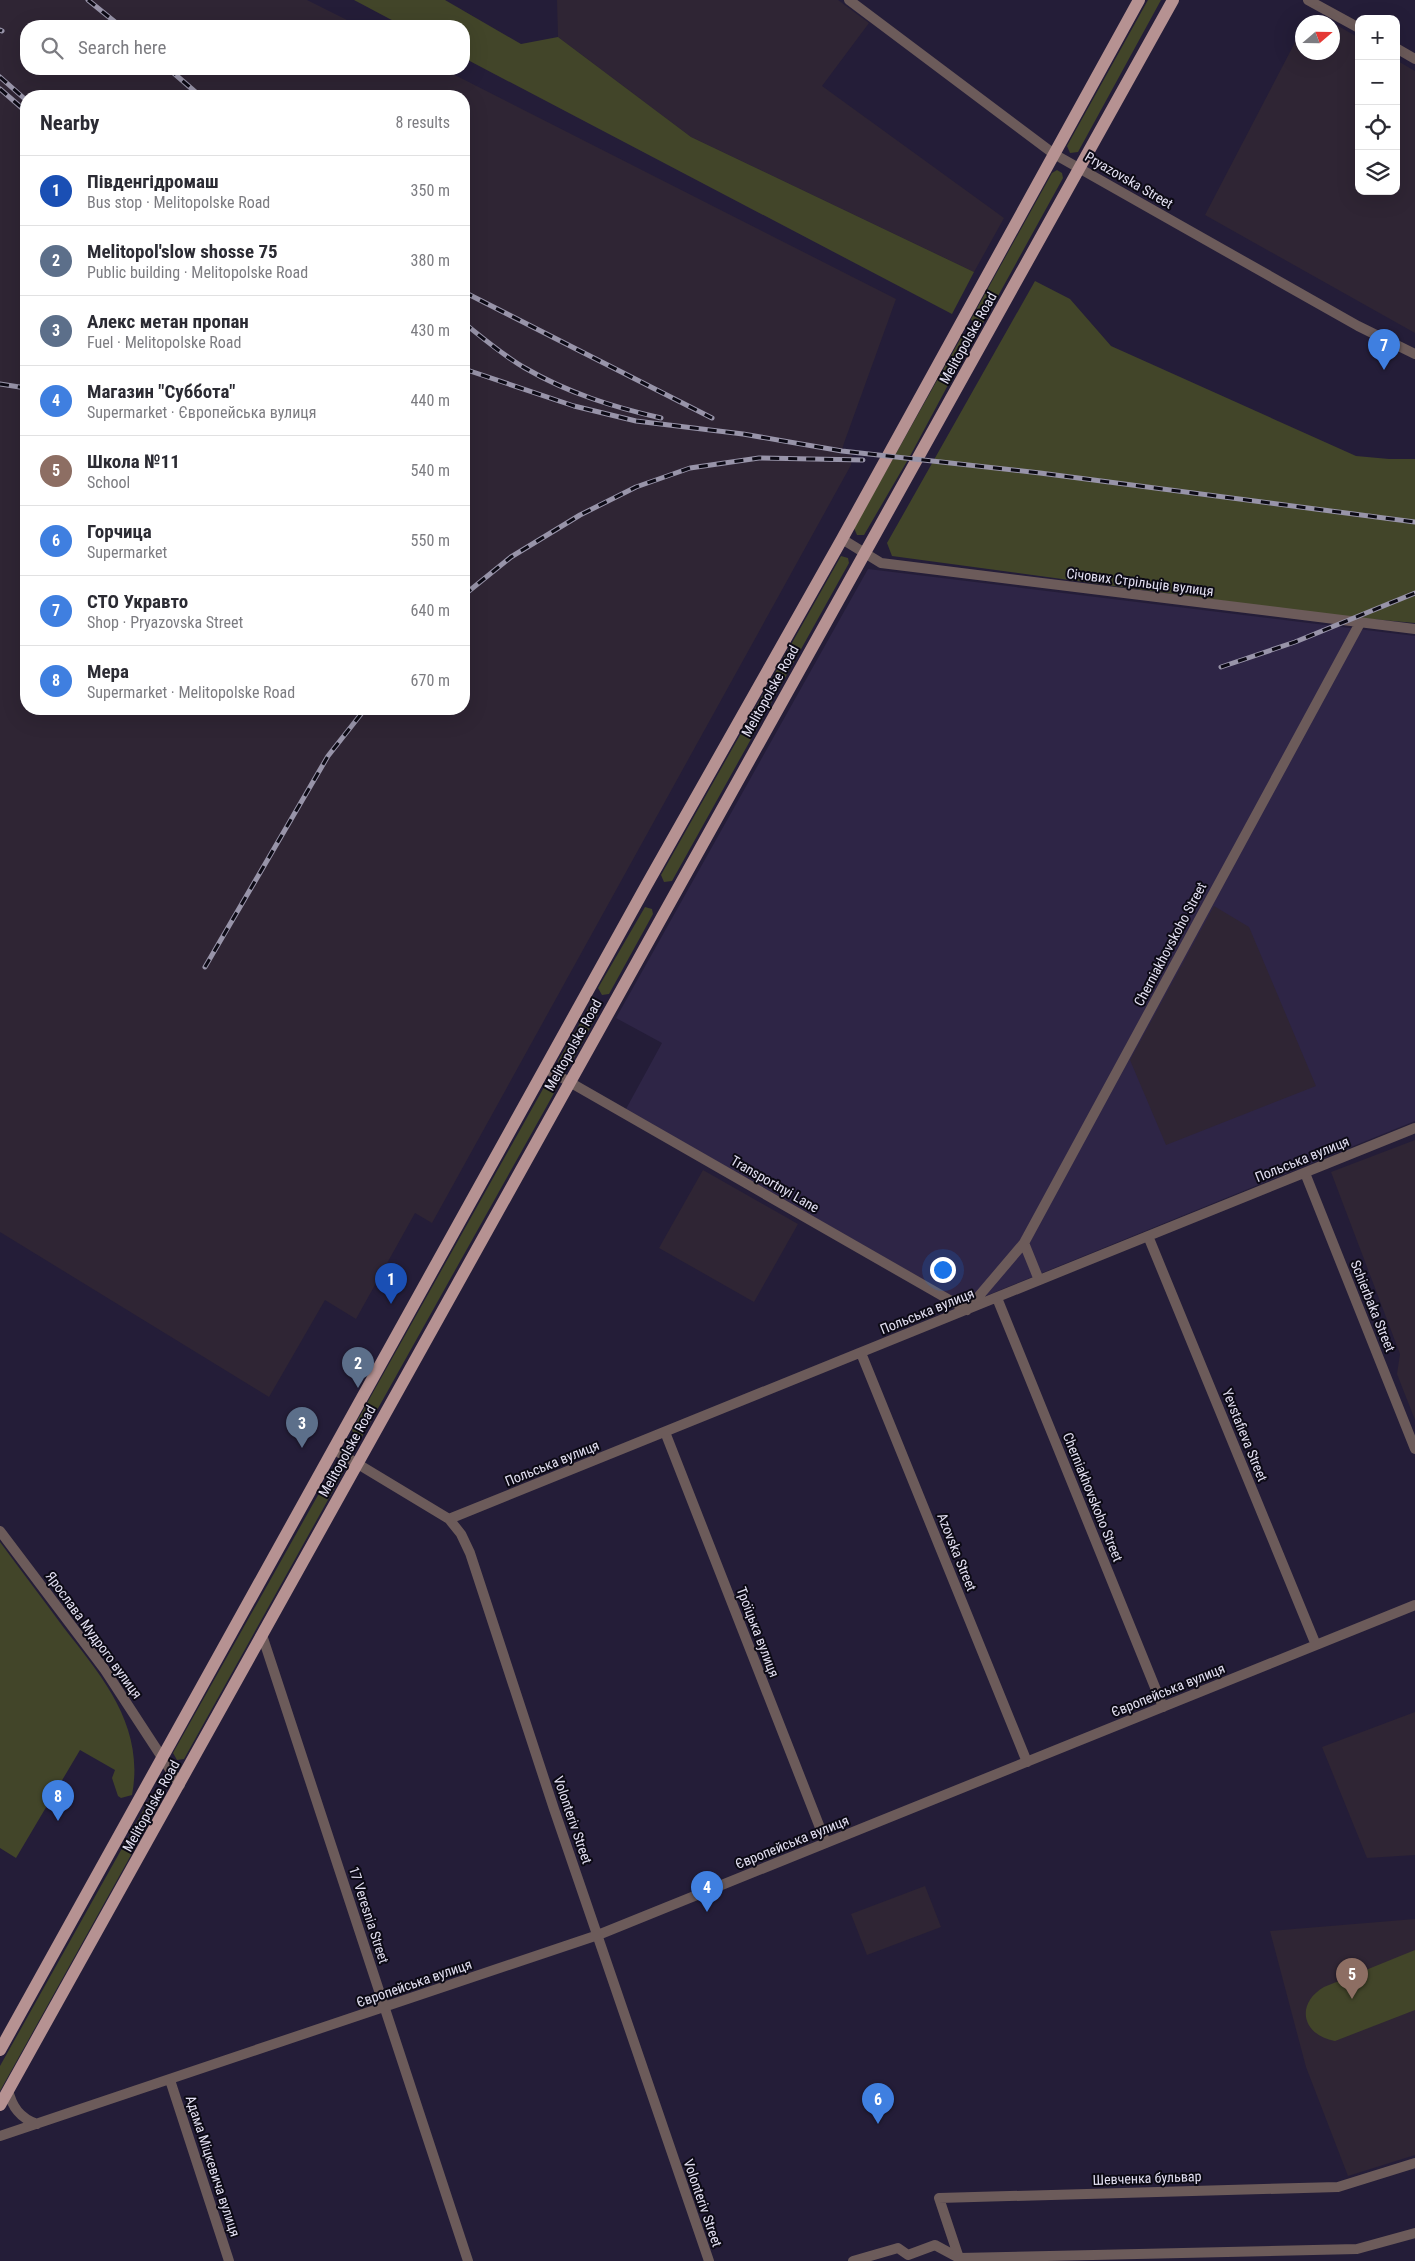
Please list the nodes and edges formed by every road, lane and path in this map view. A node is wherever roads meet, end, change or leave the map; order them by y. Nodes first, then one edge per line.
1 (849, 0) edge
2 (1139, 0) edge
3 (1173, 0) edge
4 (1308, 0) edge
5 (1355, 26) edge
6 (1400, 50) edge
7 (1415, 59) edge
8 (1054, 154) junction
9 (1080, 167) junction
10 (1415, 354) edge
11 (842, 539) junction
12 (865, 553) junction
13 (1360, 623) junction
14 (1415, 629) edge
15 (545, 1068) junction
16 (570, 1082) junction
17 (1415, 1128) edge
18 (1305, 1173) junction
19 (1148, 1236) junction
20 (1024, 1243) junction
21 (1039, 1280) junction
22 (996, 1298) junction
23 (966, 1310) junction
24 (860, 1353) junction
25 (665, 1432) junction
26 (332, 1449) junction
27 (1415, 1449) edge
28 (357, 1464) junction
29 (449, 1519) junction
30 (0, 1530) edge
31 (1415, 1605) edge
32 (262, 1635) junction
33 (1316, 1645) junction
34 (1163, 1707) junction
35 (163, 1759) junction
36 (1027, 1762) junction
37 (180, 1785) junction
38 (826, 1843) junction
39 (598, 1935) junction
40 (384, 2007) junction
41 (0, 2050) edge
42 (170, 2080) junction
43 (8, 2090) junction
44 (0, 2105) edge
45 (36, 2124) junction
46 (0, 2136) edge
47 (1415, 2163) edge
48 (1415, 2233) edge
49 (959, 2258) junction
50 (229, 2261) edge
51 (468, 2261) edge
52 (708, 2261) edge
53 (853, 2261) edge

1 - 8 street, Pryazovska Street
2 - 8 main road, Melitopolske Road
3 - 9 main road, Melitopolske Road
4 - 5 street
6 - 7 street
8 - 9 street, Pryazovska Street
8 - 11 main road, Melitopolske Road
9 - 10 street, Pryazovska Street
9 - 12 main road, Melitopolske Road
11 - 12 street, Січових Стрільців вулиця
11 - 15 main road, Melitopolske Road
12 - 13 street, Січових Стрільців вулиця
12 - 16 main road, Melitopolske Road
13 - 14 street, Січових Стрільців вулиця
13 - 20 street, Cherniakhovskoho Street
15 - 16 street, Transportnyi Lane
15 - 26 main road, Melitopolske Road
16 - 23 street, Transportnyi Lane
16 - 28 main road, Melitopolske Road
17 - 18 street, Польська вулиця
18 - 19 street, Польська вулиця
18 - 27 street, Schierbaka Street
19 - 21 street, Польська вулиця
19 - 33 street, Yevstafieva Street
20 - 21 street
20 - 23 street, Cherniakhovskoho Street
21 - 22 street, Польська вулиця
22 - 23 street, Польська вулиця
22 - 34 street, Cherniakhovskoho Street
23 - 24 street, Польська вулиця
24 - 25 street, Польська вулиця
24 - 36 street, Azovska Street
25 - 29 street, Польська вулиця
25 - 38 street, Троїцька вулиця
26 - 28 street, Volonteriv Street
26 - 35 main road, Melitopolske Road
28 - 29 street, Volonteriv Street
28 - 32 main road, Melitopolske Road
29 - 39 street, Volonteriv Street
30 - 35 street, Ярослава Мудрого вулиця
31 - 33 street, Європейська вулиця
32 - 37 main road, Melitopolske Road
32 - 40 street, 17 Veresnia Street
33 - 34 street, Європейська вулиця
34 - 36 street, Європейська вулиця
35 - 37 street, Ярослава Мудрого вулиця
35 - 41 main road, Melitopolske Road
36 - 38 street, Європейська вулиця
37 - 43 main road, Melitopolske Road
38 - 39 street, Європейська вулиця
39 - 40 street, Європейська вулиця
39 - 52 street, Volonteriv Street
40 - 42 street, Європейська вулиця
40 - 51 street, 17 Veresnia Street
42 - 45 street, Європейська вулиця
42 - 50 street, Адама Міцкевича вулиця
43 - 44 main road, Melitopolske Road
43 - 45 street
45 - 46 street, Європейська вулиця
47 - 49 street, Шевченка бульвар
48 - 49 street
49 - 53 street

